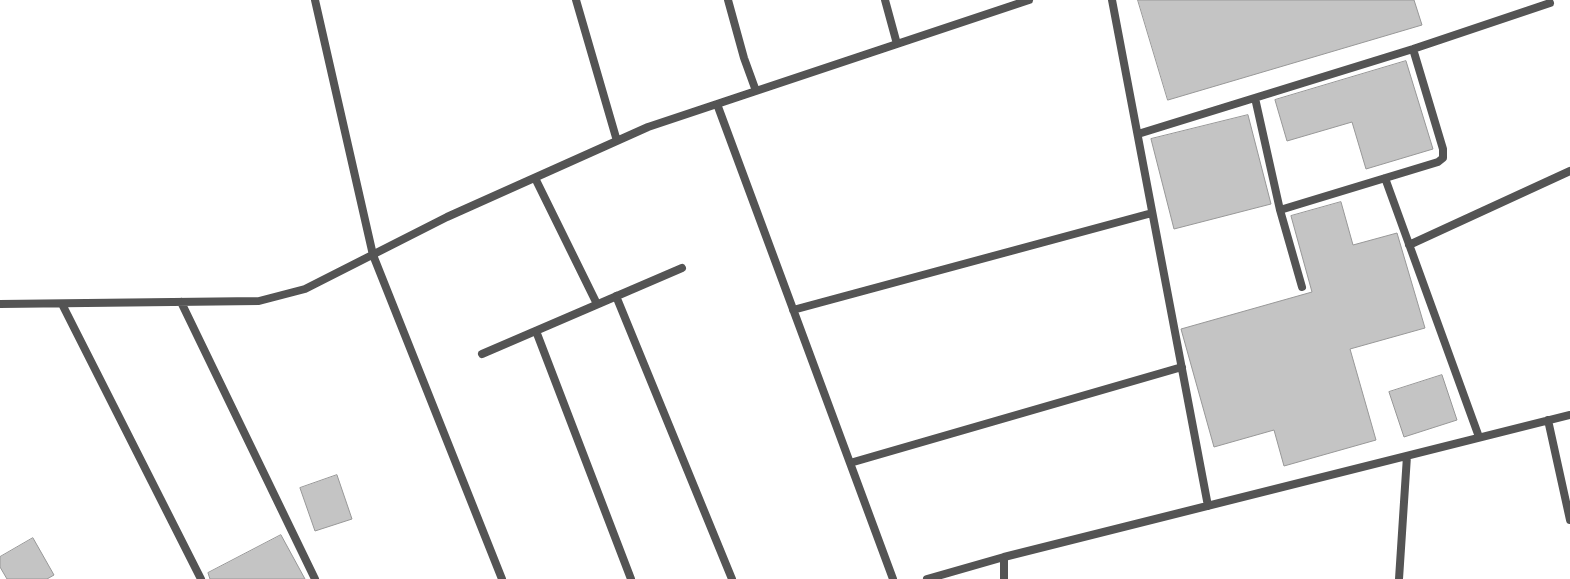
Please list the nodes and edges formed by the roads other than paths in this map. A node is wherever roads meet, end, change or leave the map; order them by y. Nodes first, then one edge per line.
1 (315, 0) edge
2 (576, 0) edge
3 (728, 0) edge
4 (885, 0) edge
5 (1029, 0) edge
6 (1112, 0) edge
7 (1550, 3) dead end
8 (897, 44) junction
9 (1413, 49) junction
10 (756, 91) junction
11 (1256, 98) junction
12 (717, 104) junction
13 (1138, 134) junction
14 (617, 141) junction
15 (1570, 171) edge
16 (535, 178) junction
17 (1385, 178) junction
18 (1280, 210) junction
19 (1152, 213) junction
20 (1409, 245) junction
21 (373, 255) junction
22 (682, 268) dead end
23 (1302, 287) dead end
24 (616, 296) junction
25 (181, 302) junction
26 (0, 304) edge
27 (62, 304) junction
28 (597, 304) junction
29 (793, 310) junction
30 (536, 331) junction
31 (482, 354) dead end
32 (1182, 367) junction
33 (1570, 415) edge
34 (1548, 420) junction
35 (1479, 437) junction
36 (1406, 456) junction
37 (850, 463) junction
38 (1208, 506) junction
39 (1570, 520) edge
40 (1004, 557) junction
41 (201, 579) edge
42 (315, 579) edge
43 (502, 579) edge
44 (632, 579) edge
45 (732, 579) edge
46 (893, 579) edge
47 (927, 579) edge
48 (1004, 579) edge
49 (1399, 579) edge

1 - 21 street
2 - 14 street
3 - 10 street
4 - 8 street
5 - 8 street
6 - 13 street
7 - 9 street
8 - 10 street
9 - 11 street
9 - 17 street
10 - 12 street
11 - 13 street
11 - 18 street
12 - 14 street
12 - 29 street
13 - 19 street
14 - 16 street
15 - 20 street
16 - 21 street
16 - 28 street
17 - 18 street
17 - 20 street
18 - 23 street
19 - 29 street
19 - 32 street
20 - 35 street
21 - 25 street
21 - 43 street
22 - 24 street
24 - 28 street
24 - 45 street
25 - 27 street
25 - 42 street
26 - 27 street
27 - 41 street
28 - 30 street
29 - 37 street
30 - 31 street
30 - 44 street
32 - 37 street
32 - 38 street
33 - 34 street
34 - 35 street
34 - 39 street
35 - 36 street
36 - 38 street
36 - 49 street
37 - 46 street
38 - 40 street
40 - 47 street
40 - 48 street

